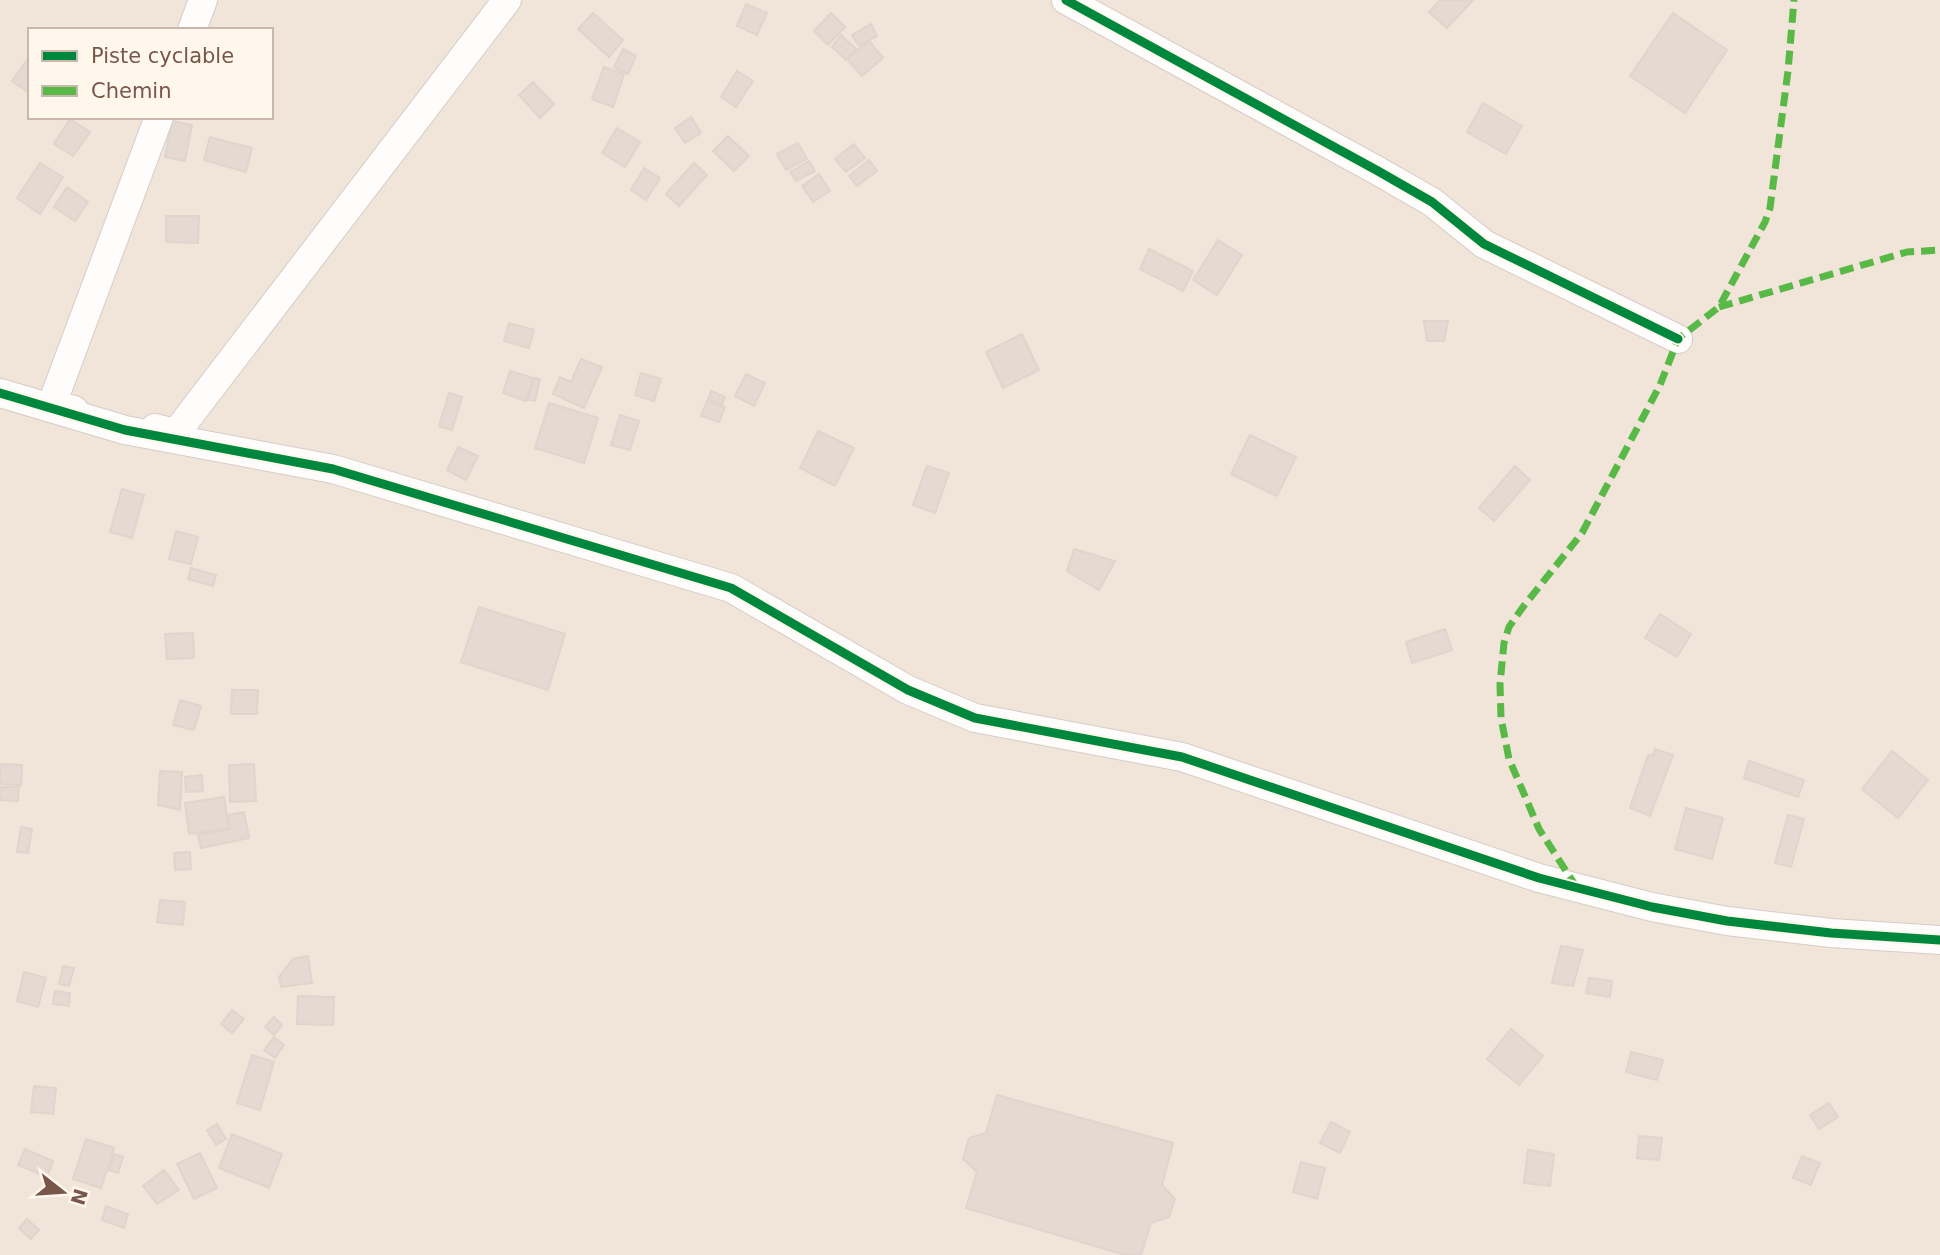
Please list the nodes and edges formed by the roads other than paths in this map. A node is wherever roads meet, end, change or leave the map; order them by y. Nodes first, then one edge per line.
1 (203, 0) edge
2 (507, 0) edge
3 (1066, 0) edge
4 (193, 28) edge
5 (158, 119) edge
6 (1678, 339) dead end
7 (0, 393) edge
8 (1940, 940) edge

1 - 4 street
2 - 5 street
3 - 6 street
7 - 8 street

